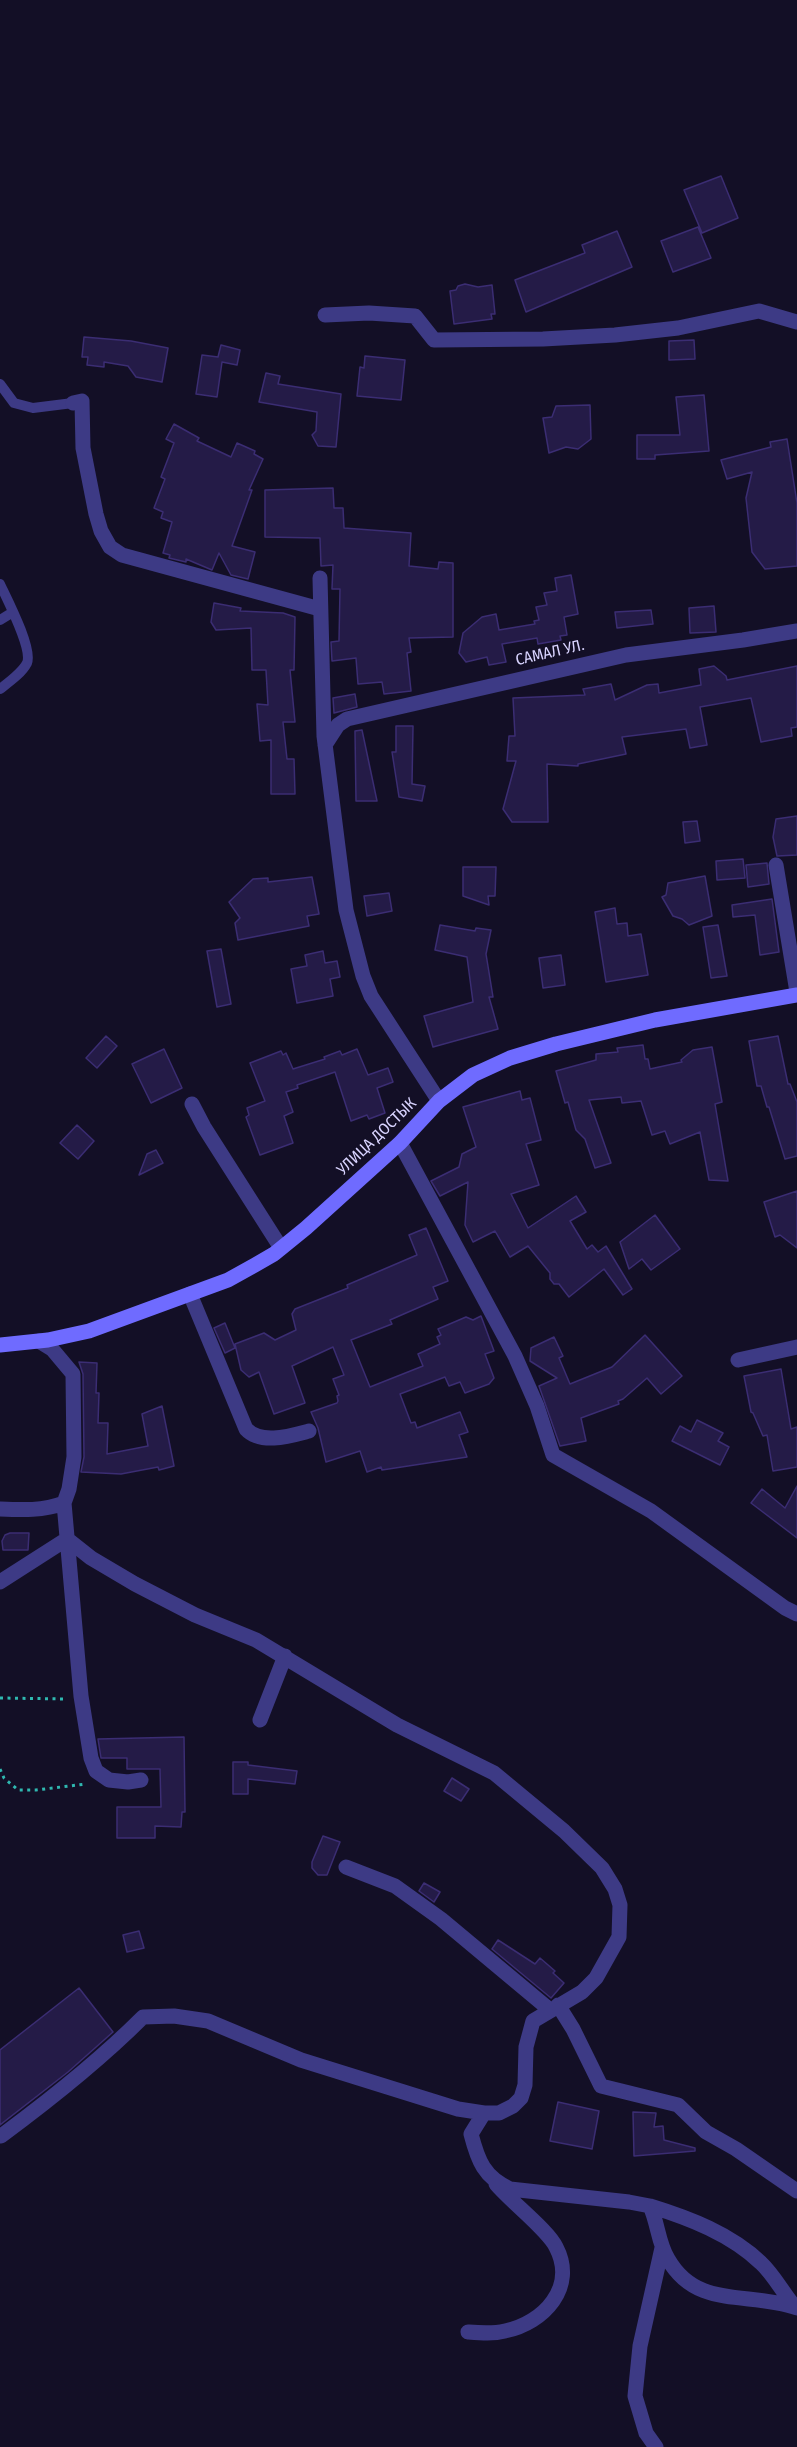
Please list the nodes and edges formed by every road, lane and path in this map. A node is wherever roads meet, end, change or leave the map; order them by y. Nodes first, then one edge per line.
1 (326, 315) dead end
2 (797, 322) edge
3 (0, 384) edge
4 (73, 403) joint
5 (320, 578) dead end
6 (0, 584) edge
7 (320, 609) junction
8 (13, 612) junction
9 (0, 620) edge
10 (797, 631) edge
11 (0, 689) edge
12 (325, 745) junction
13 (776, 865) dead end
14 (797, 994) edge
15 (439, 1101) junction
16 (192, 1104) dead end
17 (400, 1143) junction
18 (281, 1248) junction
19 (190, 1294) junction
20 (39, 1341) junction
21 (0, 1345) edge
22 (797, 1347) edge
23 (738, 1360) dead end
24 (309, 1431) dead end
25 (64, 1503) junction
26 (0, 1509) edge
27 (67, 1539) junction
28 (0, 1582) edge
29 (797, 1614) edge
30 (285, 1656) junction
31 (0, 1698) edge
32 (82, 1701) junction
33 (260, 1720) dead end
34 (0, 1769) edge
35 (109, 1780) junction
36 (141, 1780) dead end
37 (346, 1867) dead end
38 (531, 1994) junction
39 (554, 2007) junction
40 (533, 2021) junction
41 (484, 2113) junction
42 (2, 2136) dead end
43 (494, 2181) junction
44 (797, 2191) edge
45 (650, 2206) junction
46 (663, 2246) junction
47 (796, 2307) edge
48 (468, 2332) dead end
49 (656, 2447) edge

1 - 2 street
3 - 4 lane
4 - 7 street
5 - 7 street
6 - 8 lane
7 - 12 street
8 - 9 lane
8 - 11 lane
10 - 12 street, САМАЛ УЛ.
12 - 15 street
13 - 14 street
14 - 15 main road, УЛИЦА ДОСТЫК
15 - 17 main road, УЛИЦА ДОСТЫК
16 - 18 street
17 - 18 main road, УЛИЦА ДОСТЫК
17 - 29 street
18 - 19 main road, УЛИЦА ДОСТЫК
19 - 20 main road, УЛИЦА ДОСТЫК
19 - 24 street
20 - 21 main road, УЛИЦА ДОСТЫК
20 - 25 street
22 - 23 street
25 - 26 street
25 - 27 street
27 - 28 street
27 - 30 street
27 - 32 street
30 - 33 street
30 - 39 street
31 - 32 path
32 - 35 street
34 - 35 path
35 - 36 street
37 - 38 street
38 - 39 street
38 - 40 street
39 - 40 street
39 - 44 street
40 - 41 street
41 - 42 street
41 - 43 street
43 - 45 street
43 - 48 street
45 - 46 street
45 - 47 street
46 - 47 street
46 - 49 street

